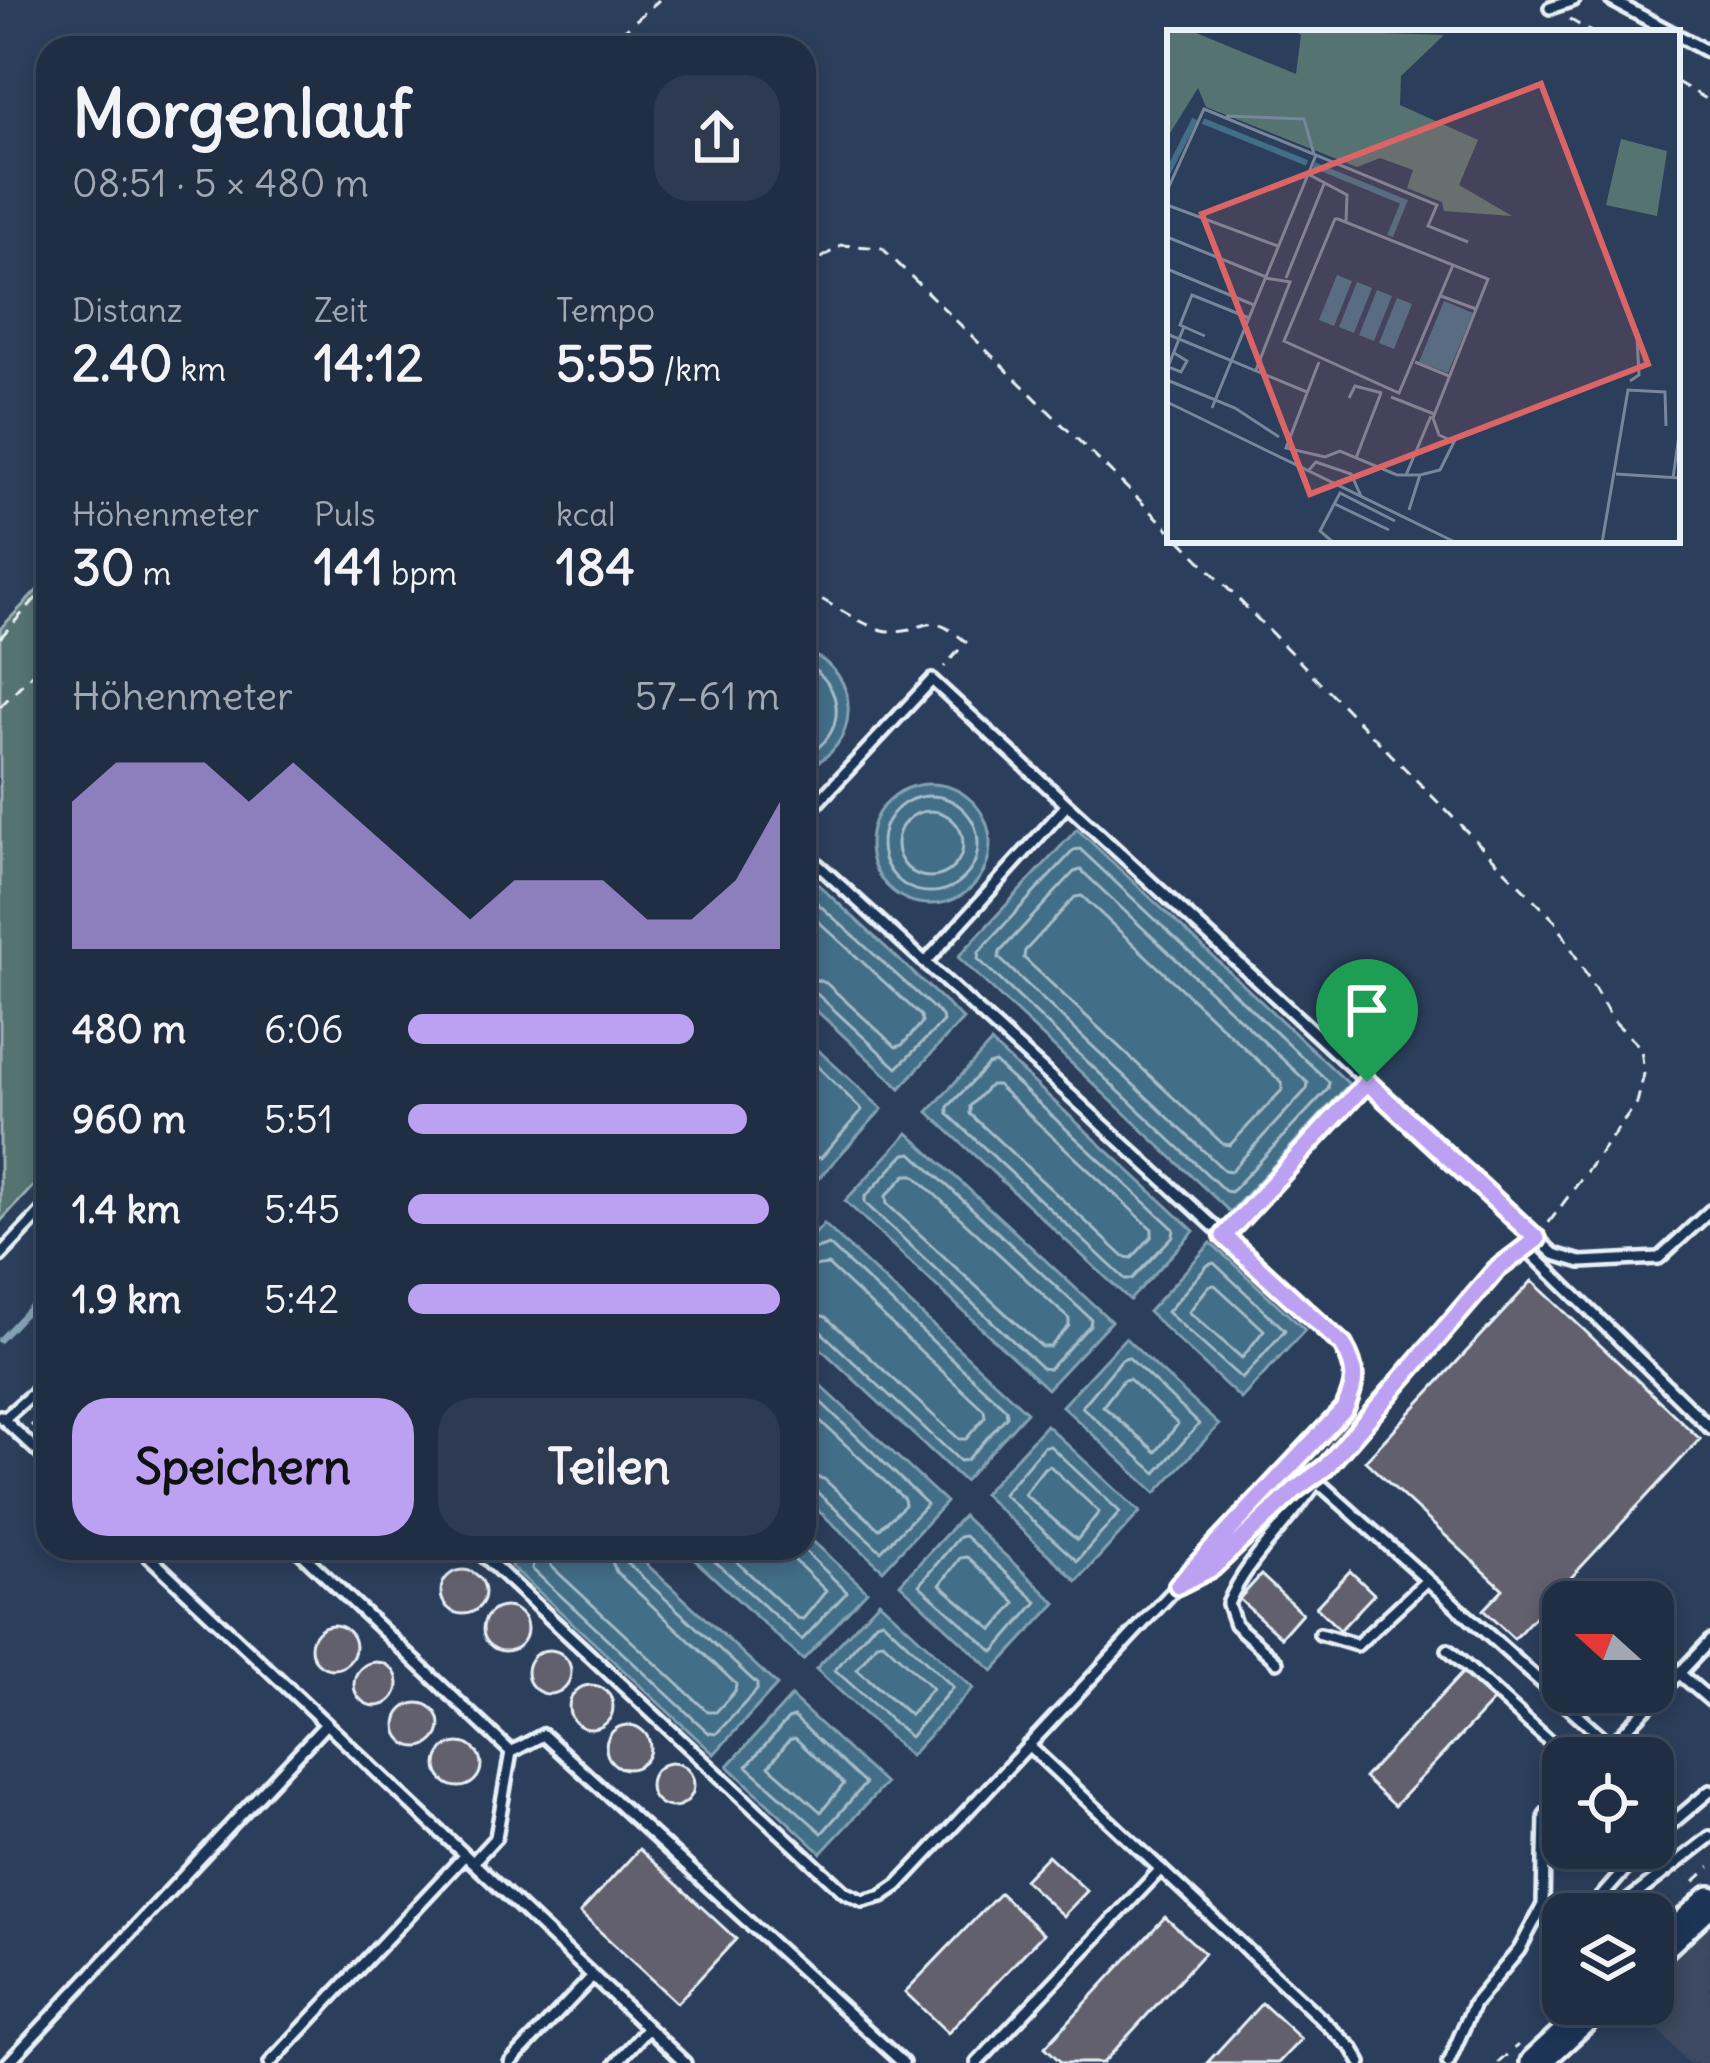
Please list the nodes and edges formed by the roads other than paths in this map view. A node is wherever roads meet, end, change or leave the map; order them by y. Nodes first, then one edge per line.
1 (1574, 0) edge
2 (1611, 0) edge
3 (1550, 8) dead end
4 (1667, 30) edge
5 (1680, 37) edge
6 (1710, 53) edge
7 (816, 804) edge
8 (1067, 805) junction
9 (816, 863) edge
10 (925, 963) junction
11 (1367, 1082) junction
12 (1710, 1211) edge
13 (36, 1217) edge
14 (1224, 1236) junction
15 (1537, 1239) junction
16 (1525, 1246) junction
17 (0, 1256) edge
18 (36, 1390) edge
19 (2, 1418) edge
20 (1710, 1428) edge
21 (36, 1450) edge
22 (1326, 1467) junction
23 (1317, 1481) junction
24 (153, 1560) edge
25 (309, 1560) edge
26 (489, 1560) edge
27 (1427, 1580) junction
28 (1178, 1585) junction
29 (1320, 1634) dead end
30 (1710, 1641) edge
31 (1448, 1650) dead end
32 (1277, 1662) dead end
33 (1679, 1673) junction
34 (1710, 1700) edge
35 (326, 1724) junction
36 (1545, 1737) edge
37 (1603, 1737) edge
38 (1619, 1737) edge
39 (1028, 1745) junction
40 (511, 1752) junction
41 (1710, 1791) edge
42 (1674, 1821) edge
43 (1710, 1837) edge
44 (469, 1858) junction
45 (1161, 1869) junction
46 (1544, 1869) edge
47 (1626, 1869) edge
48 (1604, 1893) edge
49 (1638, 1893) edge
50 (1710, 1901) edge
51 (1674, 1934) edge
52 (593, 1976) junction
53 (1564, 2025) edge
54 (648, 2028) junction
55 (1353, 2049) junction
56 (8, 2063) edge
57 (270, 2063) edge
58 (510, 2063) edge
59 (616, 2063) edge
60 (685, 2063) edge
61 (903, 2063) edge
62 (977, 2063) edge
63 (1351, 2063) edge
64 (1361, 2063) edge
65 (1448, 2063) edge
66 (1535, 2063) edge

1 - 3 lane
2 - 4 lane
5 - 6 lane
7 - 8 lane
8 - 10 lane
8 - 11 lane
9 - 10 lane
10 - 14 lane
11 - 14 lane
11 - 15 lane
12 - 15 lane
13 - 17 lane
14 - 28 lane
15 - 16 lane
16 - 20 lane
16 - 22 lane
18 - 19 lane
19 - 21 lane
22 - 23 lane
22 - 28 lane
23 - 27 lane
23 - 32 lane
24 - 35 lane
25 - 40 lane
26 - 39 lane
27 - 29 lane
27 - 37 lane
28 - 39 lane
30 - 33 lane
31 - 36 lane
33 - 34 lane
33 - 38 lane
35 - 44 lane
35 - 56 lane
39 - 45 lane
40 - 44 lane
40 - 61 lane
41 - 42 lane
43 - 49 lane
44 - 52 lane
44 - 57 lane
45 - 55 lane
45 - 62 lane
46 - 65 lane
47 - 48 lane
50 - 51 main road
52 - 54 lane
52 - 58 lane
53 - 66 main road
54 - 59 lane
54 - 60 lane
55 - 63 lane
55 - 64 lane

